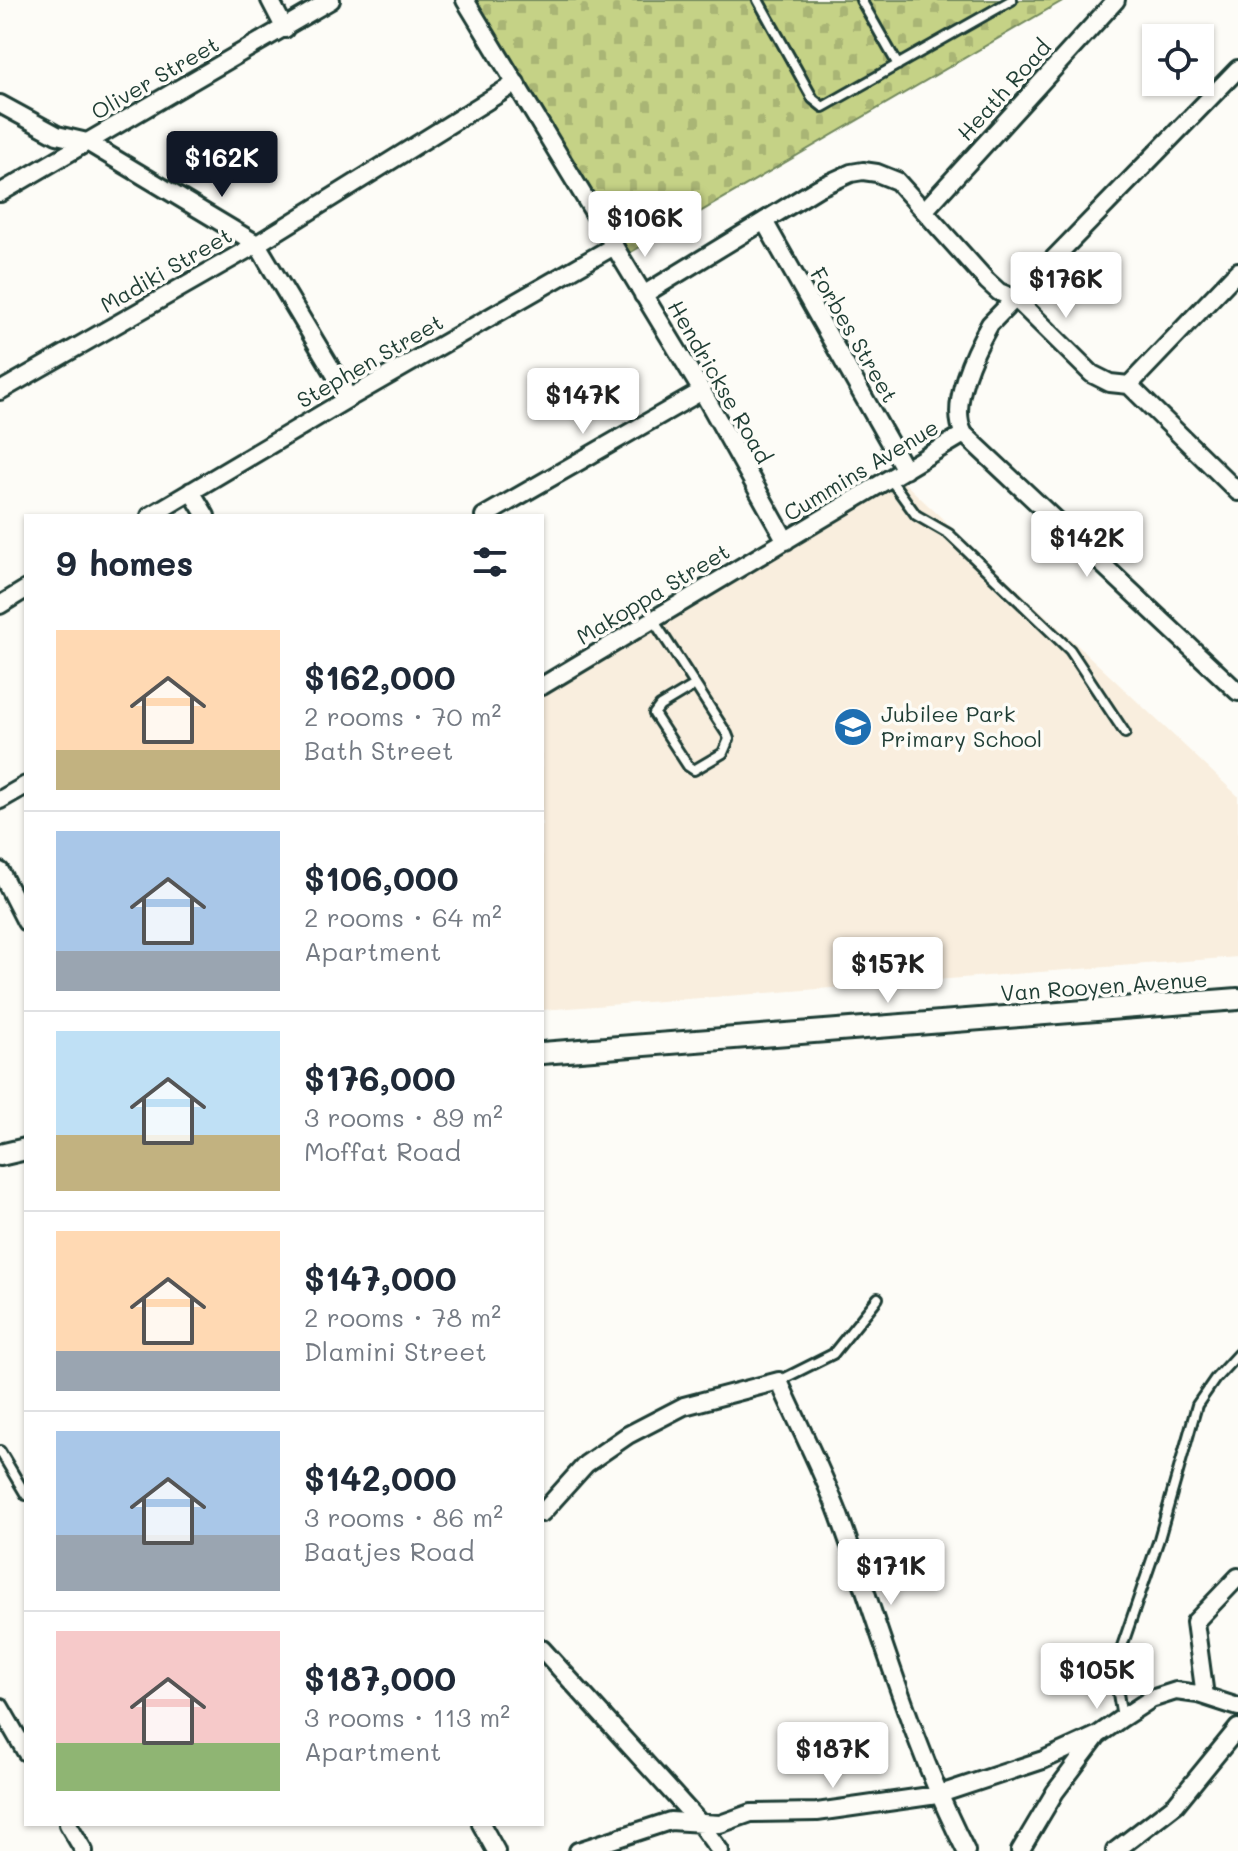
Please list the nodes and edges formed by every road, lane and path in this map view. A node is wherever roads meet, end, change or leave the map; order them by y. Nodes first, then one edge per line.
1 (270, 0) edge
2 (331, 0) edge
3 (465, 0) edge
4 (758, 0) edge
5 (861, 0) edge
6 (1012, 0) edge
7 (1116, 0) edge
8 (995, 4) edge
9 (285, 29) junction
10 (898, 65) junction
11 (1238, 69) edge
12 (516, 83) junction
13 (0, 104) edge
14 (87, 142) junction
15 (0, 193) edge
16 (924, 211) junction
17 (764, 221) junction
18 (257, 244) junction
19 (614, 246) junction
20 (1235, 280) edge
21 (643, 295) junction
22 (1016, 299) junction
23 (1129, 385) junction
24 (0, 391) edge
25 (702, 391) junction
26 (349, 398) junction
27 (964, 434) junction
28 (905, 470) junction
29 (890, 479) junction
30 (191, 491) junction
31 (1238, 492) edge
32 (153, 514) edge
33 (205, 514) edge
34 (487, 514) edge
35 (786, 541) junction
36 (24, 590) edge
37 (0, 605) edge
38 (653, 620) junction
39 (544, 685) edge
40 (695, 685) junction
41 (1238, 692) edge
42 (1125, 733) dead end
43 (24, 786) edge
44 (0, 800) edge
45 (0, 871) edge
46 (24, 918) edge
47 (1238, 999) edge
48 (544, 1053) edge
49 (24, 1149) edge
50 (0, 1155) edge
51 (878, 1298) dead end
52 (1238, 1354) edge
53 (779, 1381) junction
54 (0, 1451) edge
55 (24, 1492) edge
56 (544, 1511) edge
57 (1238, 1577) edge
58 (544, 1651) edge
59 (1205, 1696) junction
60 (0, 1707) edge
61 (1238, 1707) edge
62 (1122, 1718) junction
63 (1238, 1728) edge
64 (1098, 1735) junction
65 (24, 1749) edge
66 (937, 1795) junction
67 (698, 1821) junction
68 (69, 1826) edge
69 (482, 1826) edge
70 (84, 1851) edge
71 (496, 1851) edge
72 (578, 1851) edge
73 (720, 1851) edge
74 (966, 1851) edge
75 (1020, 1851) edge
76 (1115, 1851) edge

1 - 9 street
2 - 9 street, Oliver Street
3 - 12 street, Hendrickse Road
4 - 10 lane
5 - 10 lane
6 - 8 lane
7 - 16 street, Heath Road
8 - 10 lane
9 - 14 street, Oliver Street
11 - 22 street, Cummins Avenue
12 - 18 street, Madiki Street
12 - 19 street, Hendrickse Road
13 - 14 street
14 - 15 street, Oliver Street
14 - 18 street
16 - 17 street
16 - 22 street
17 - 21 street
17 - 28 street, Forbes Street
18 - 24 street, Madiki Street
18 - 26 street
19 - 21 street, Hendrickse Road
19 - 26 street, Stephen Street
20 - 23 street
21 - 25 street, Hendrickse Road
22 - 23 street
22 - 27 street, Cummins Avenue
23 - 31 street
25 - 34 street
25 - 35 street, Hendrickse Road
26 - 30 street, Stephen Street
27 - 28 street, Cummins Avenue
27 - 41 street
28 - 29 street, Cummins Avenue
29 - 35 street, Cummins Avenue
29 - 42 lane
30 - 32 street, Stephen Street
30 - 33 street
35 - 38 street, Makoppa Street
36 - 37 street
38 - 39 street, Makoppa Street
38 - 40 lane
40 - 40 lane
43 - 44 street
45 - 46 street
47 - 48 street, Van Rooyen Avenue
49 - 50 street
51 - 53 lane
52 - 62 lane
53 - 56 street
53 - 66 street
54 - 55 lane
57 - 59 street
58 - 67 street
59 - 61 street
59 - 62 street
60 - 65 street
62 - 64 street
63 - 76 street
64 - 66 street
64 - 75 street
66 - 67 street
66 - 74 street
67 - 72 street
67 - 73 street
68 - 70 street
69 - 71 street

